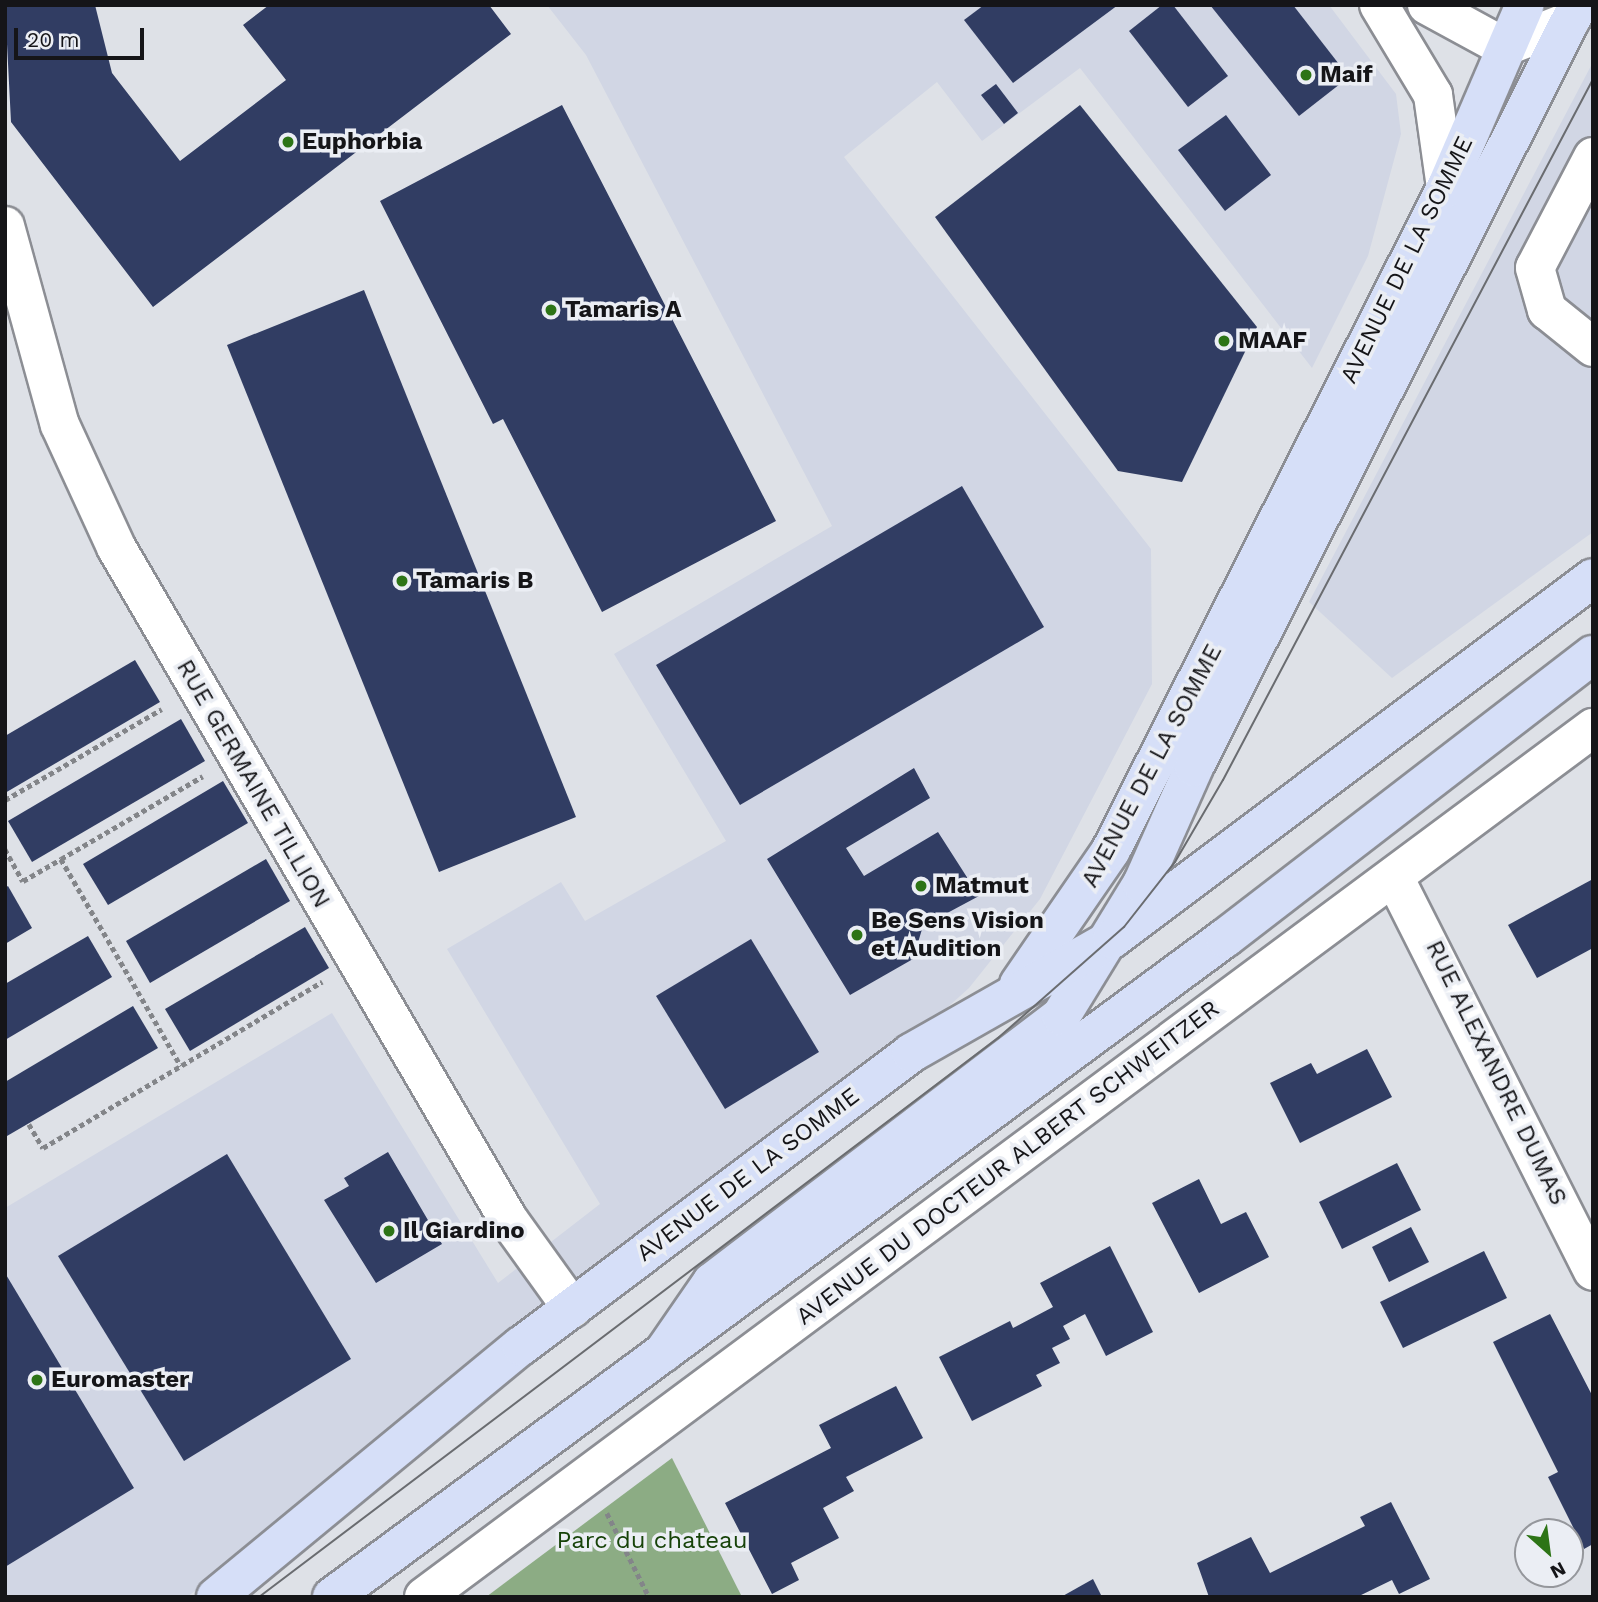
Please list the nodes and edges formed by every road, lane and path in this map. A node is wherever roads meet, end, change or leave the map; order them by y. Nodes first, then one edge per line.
1 (1379, 5) edge
2 (1427, 5) edge
3 (1525, 5) edge
4 (1574, 13) edge
5 (1504, 47) junction
6 (1593, 157) edge
7 (1446, 188) junction
8 (5, 226) edge
9 (1593, 347) edge
10 (1593, 578) edge
11 (1593, 655) edge
12 (198, 689) junction
13 (1593, 728) edge
14 (237, 756) junction
15 (5, 800) edge
16 (5, 849) edge
17 (61, 859) junction
18 (1394, 877) junction
19 (1112, 939) junction
20 (356, 962) junction
21 (1012, 994) junction
22 (181, 1066) junction
23 (29, 1124) dead end
24 (1592, 1268) edge
25 (572, 1308) junction
26 (663, 1353) junction
27 (587, 1475) junction
28 (216, 1597) edge
29 (332, 1597) edge
30 (424, 1597) edge
31 (649, 1597) edge

1 - 7 street
2 - 5 street
3 - 5 main road, AVENUE DE LA SOMME
4 - 5 street
4 - 19 main road, AVENUE DE LA SOMME
5 - 7 main road, AVENUE DE LA SOMME
6 - 9 street
7 - 21 main road, AVENUE DE LA SOMME
8 - 12 street, RUE GERMAINE TILLION
10 - 19 main road
11 - 26 main road, AVENUE DE LA SOMME
12 - 14 street, RUE GERMAINE TILLION
12 - 15 path
13 - 18 street, AVENUE DU DOCTEUR ALBERT SCHWEITZER
14 - 17 path
14 - 20 street, RUE GERMAINE TILLION
16 - 17 path
17 - 22 path
18 - 24 street, RUE ALEXANDRE DUMAS
18 - 27 street, AVENUE DU DOCTEUR ALBERT SCHWEITZER
19 - 21 main road
19 - 26 main road, AVENUE DE LA SOMME
20 - 22 path
20 - 25 street, RUE GERMAINE TILLION
21 - 25 main road, AVENUE DE LA SOMME
22 - 23 path
25 - 28 main road, AVENUE DE LA SOMME
26 - 29 main road, AVENUE DE LA SOMME
27 - 30 street, AVENUE DU DOCTEUR ALBERT SCHWEITZER
27 - 31 path

